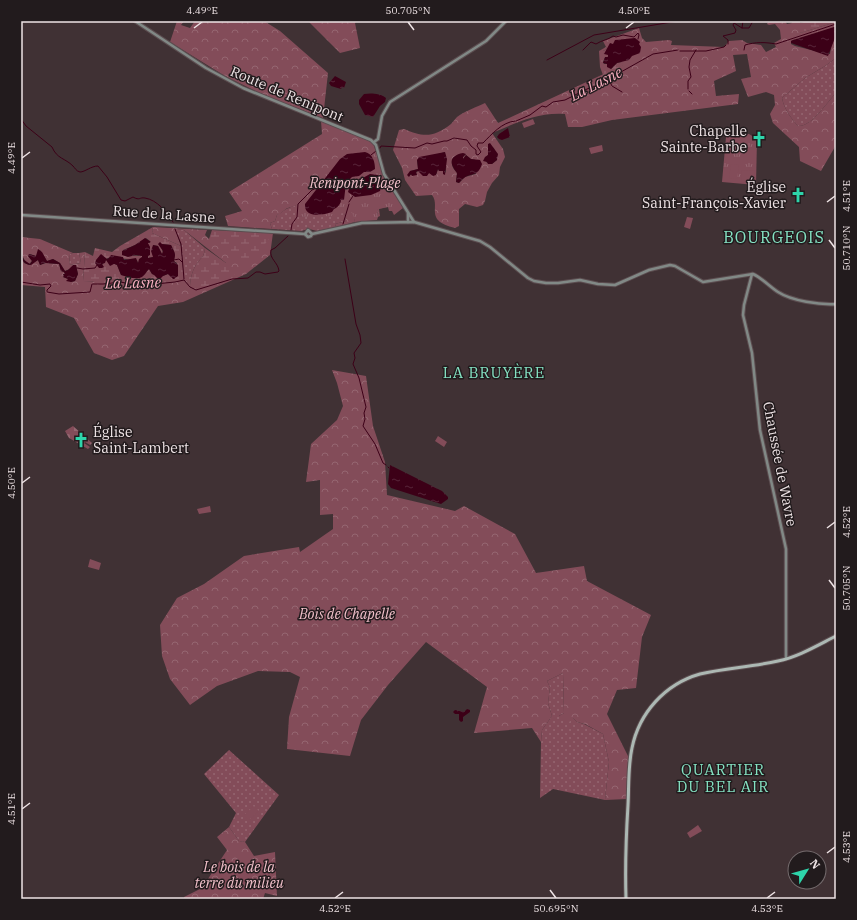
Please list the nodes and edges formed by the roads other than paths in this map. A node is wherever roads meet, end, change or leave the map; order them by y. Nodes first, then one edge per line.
1 (135, 21) edge
2 (506, 21) edge
3 (374, 142) junction
4 (407, 211) junction
5 (21, 215) edge
6 (408, 222) junction
7 (414, 222) junction
8 (752, 274) junction
9 (836, 304) edge
10 (836, 636) edge
11 (784, 659) junction
12 (626, 899) edge

1 - 3 street, Route de Renipont
2 - 3 street
3 - 4 street
4 - 6 street
4 - 7 street
5 - 6 street, Rue de la Lasne
6 - 7 street
7 - 8 street
8 - 9 street
8 - 11 street, Chaussée de Wavre
10 - 11 main road
11 - 12 main road

